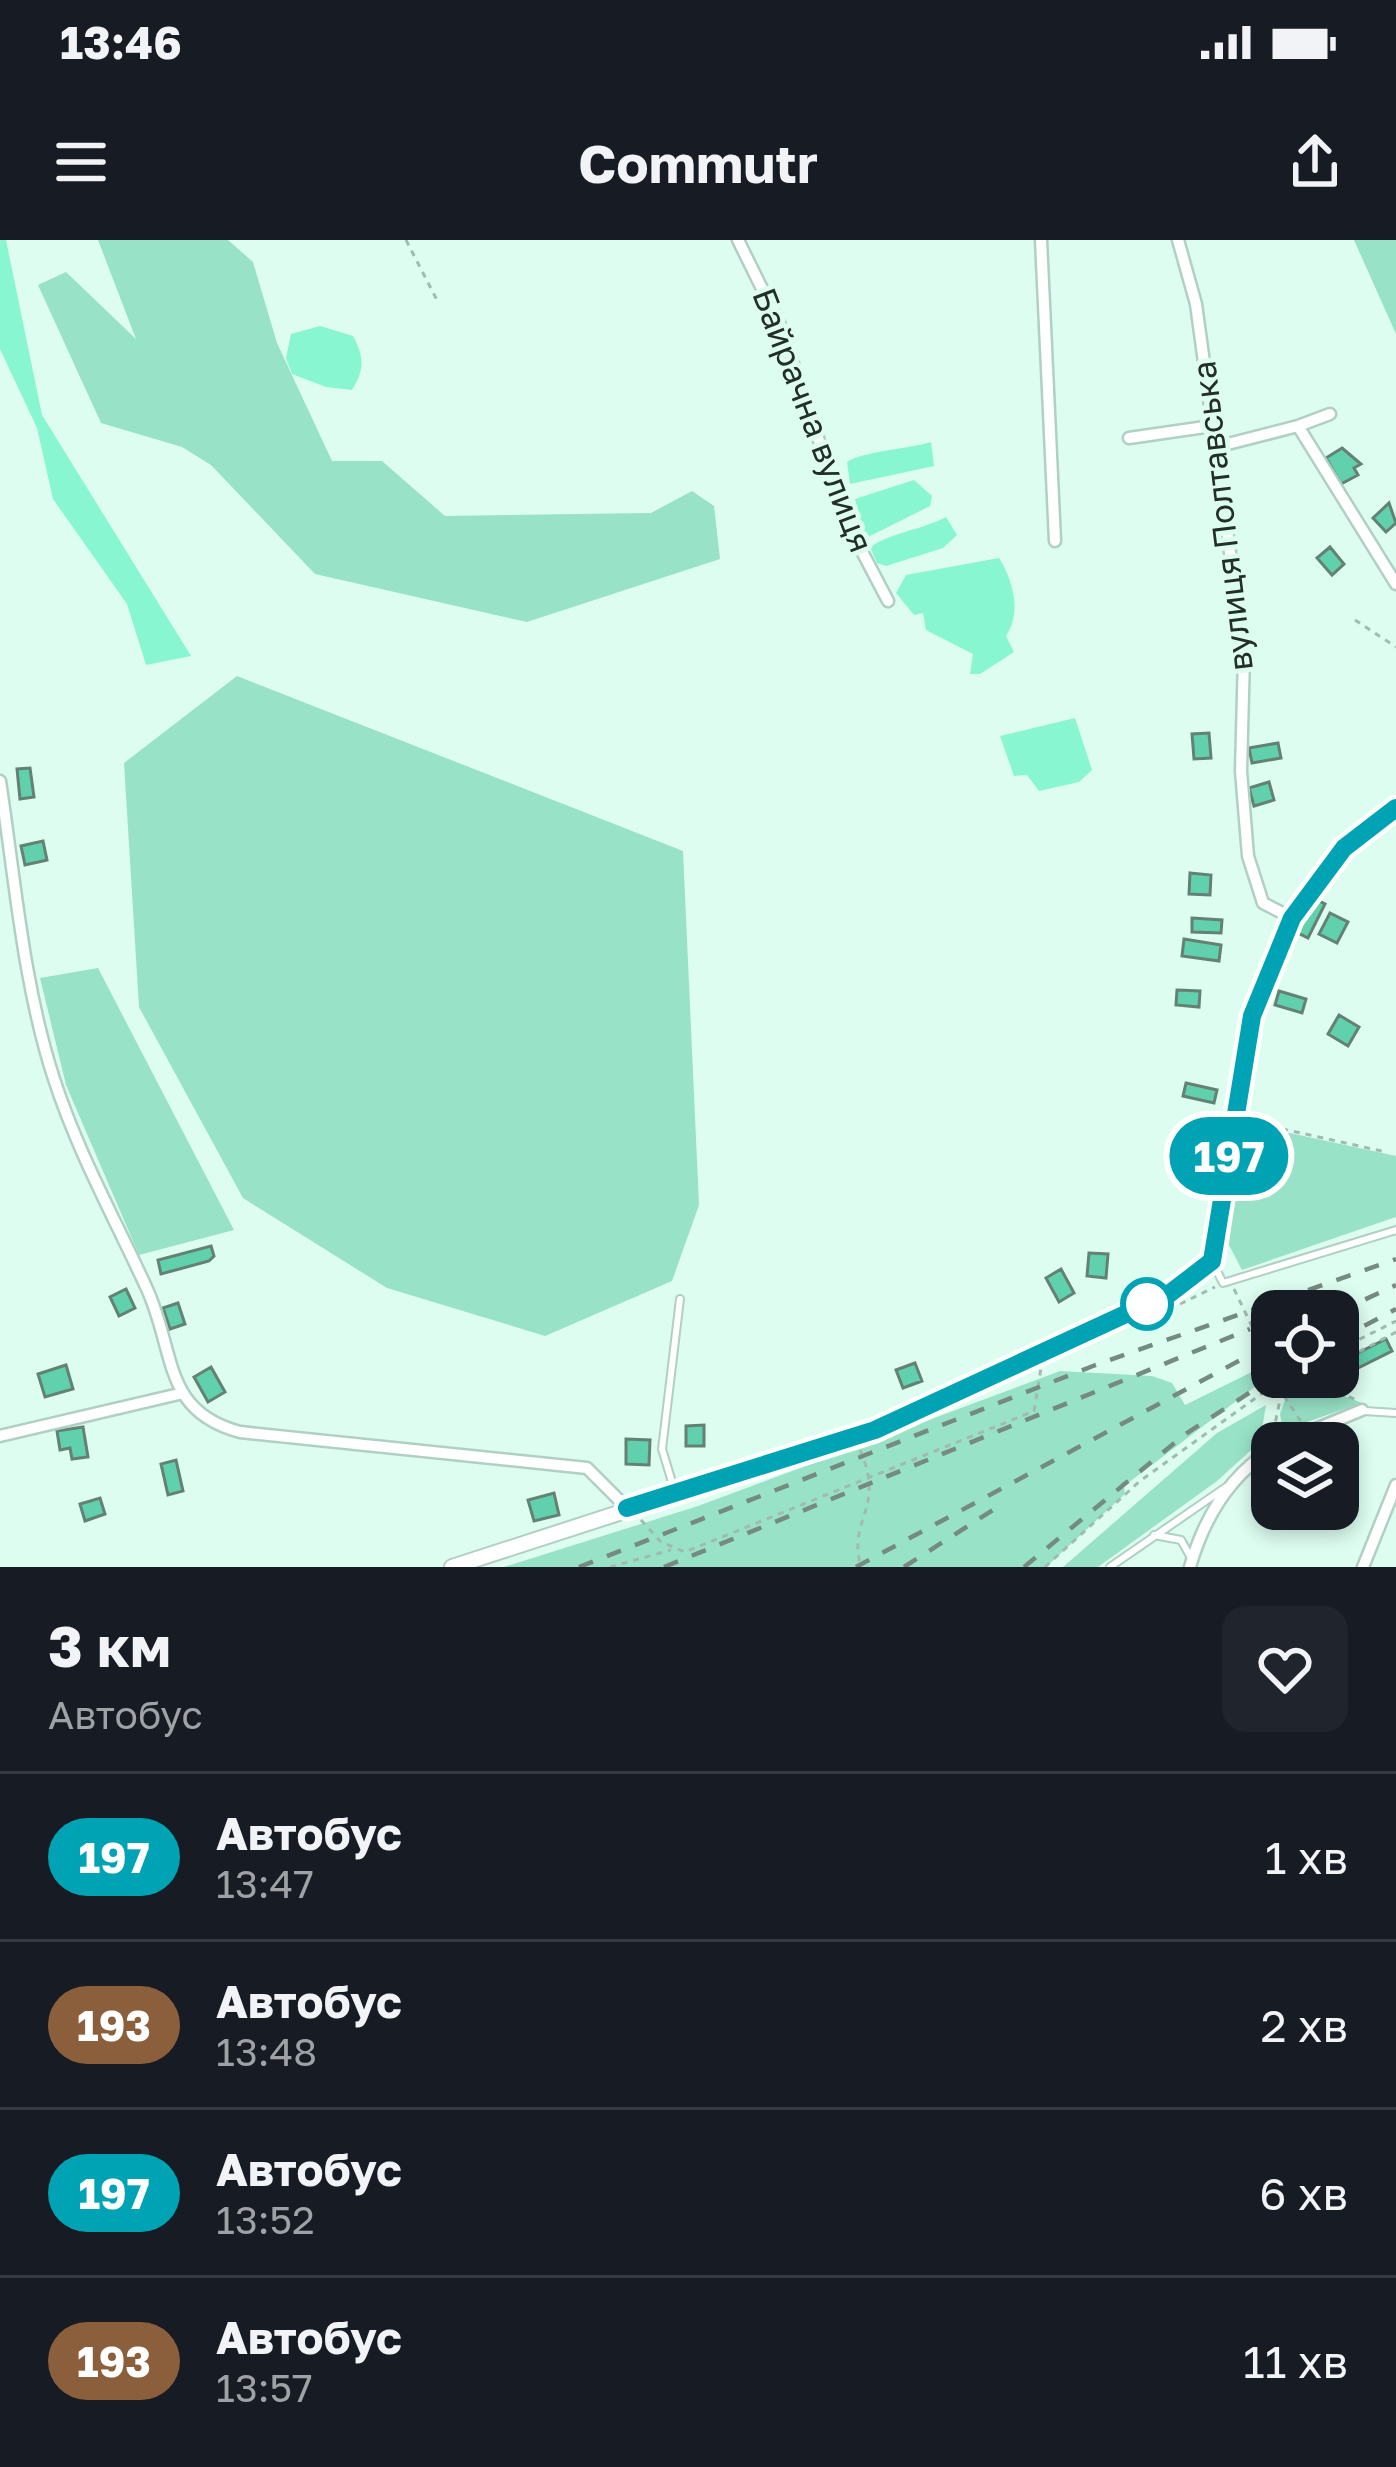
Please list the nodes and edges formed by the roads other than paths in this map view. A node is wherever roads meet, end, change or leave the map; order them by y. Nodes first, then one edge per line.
1 (738, 240) edge
2 (1041, 240) edge
3 (1178, 240) edge
4 (1330, 414) dead end
5 (1212, 426) junction
6 (1298, 426) junction
7 (1129, 438) dead end
8 (1216, 447) junction
9 (1055, 541) dead end
10 (1396, 584) edge
11 (888, 601) dead end
12 (0, 781) edge
13 (1396, 808) edge
14 (6, 822) junction
15 (0, 838) edge
16 (1292, 918) junction
17 (1396, 1230) edge
18 (1212, 1261) junction
19 (680, 1299) dead end
20 (179, 1394) junction
21 (1362, 1411) joint
22 (1396, 1413) edge
23 (1333, 1422) edge
24 (0, 1436) edge
25 (1251, 1464) edge
26 (1229, 1485) junction
27 (1396, 1485) edge
28 (675, 1492) junction
29 (627, 1508) junction
30 (1151, 1535) junction
31 (1191, 1563) edge
32 (452, 1567) edge
33 (1110, 1567) edge
34 (1363, 1567) edge

1 - 11 street, Байрачна вулиця
2 - 9 street
3 - 5 street, вулиця Полтавська
4 - 6 street
5 - 7 street
5 - 8 street, вулиця Полтавська
6 - 8 street
6 - 10 street
8 - 16 street, вулиця Полтавська
12 - 14 street
13 - 16 street
14 - 15 street
14 - 20 street
16 - 18 street
17 - 18 lane
18 - 28 street
19 - 28 lane
20 - 24 street
20 - 29 street
21 - 22 lane
21 - 23 street
25 - 26 street
26 - 30 lane
26 - 31 street
27 - 34 street
28 - 29 street
29 - 32 street
30 - 31 lane
30 - 33 lane

